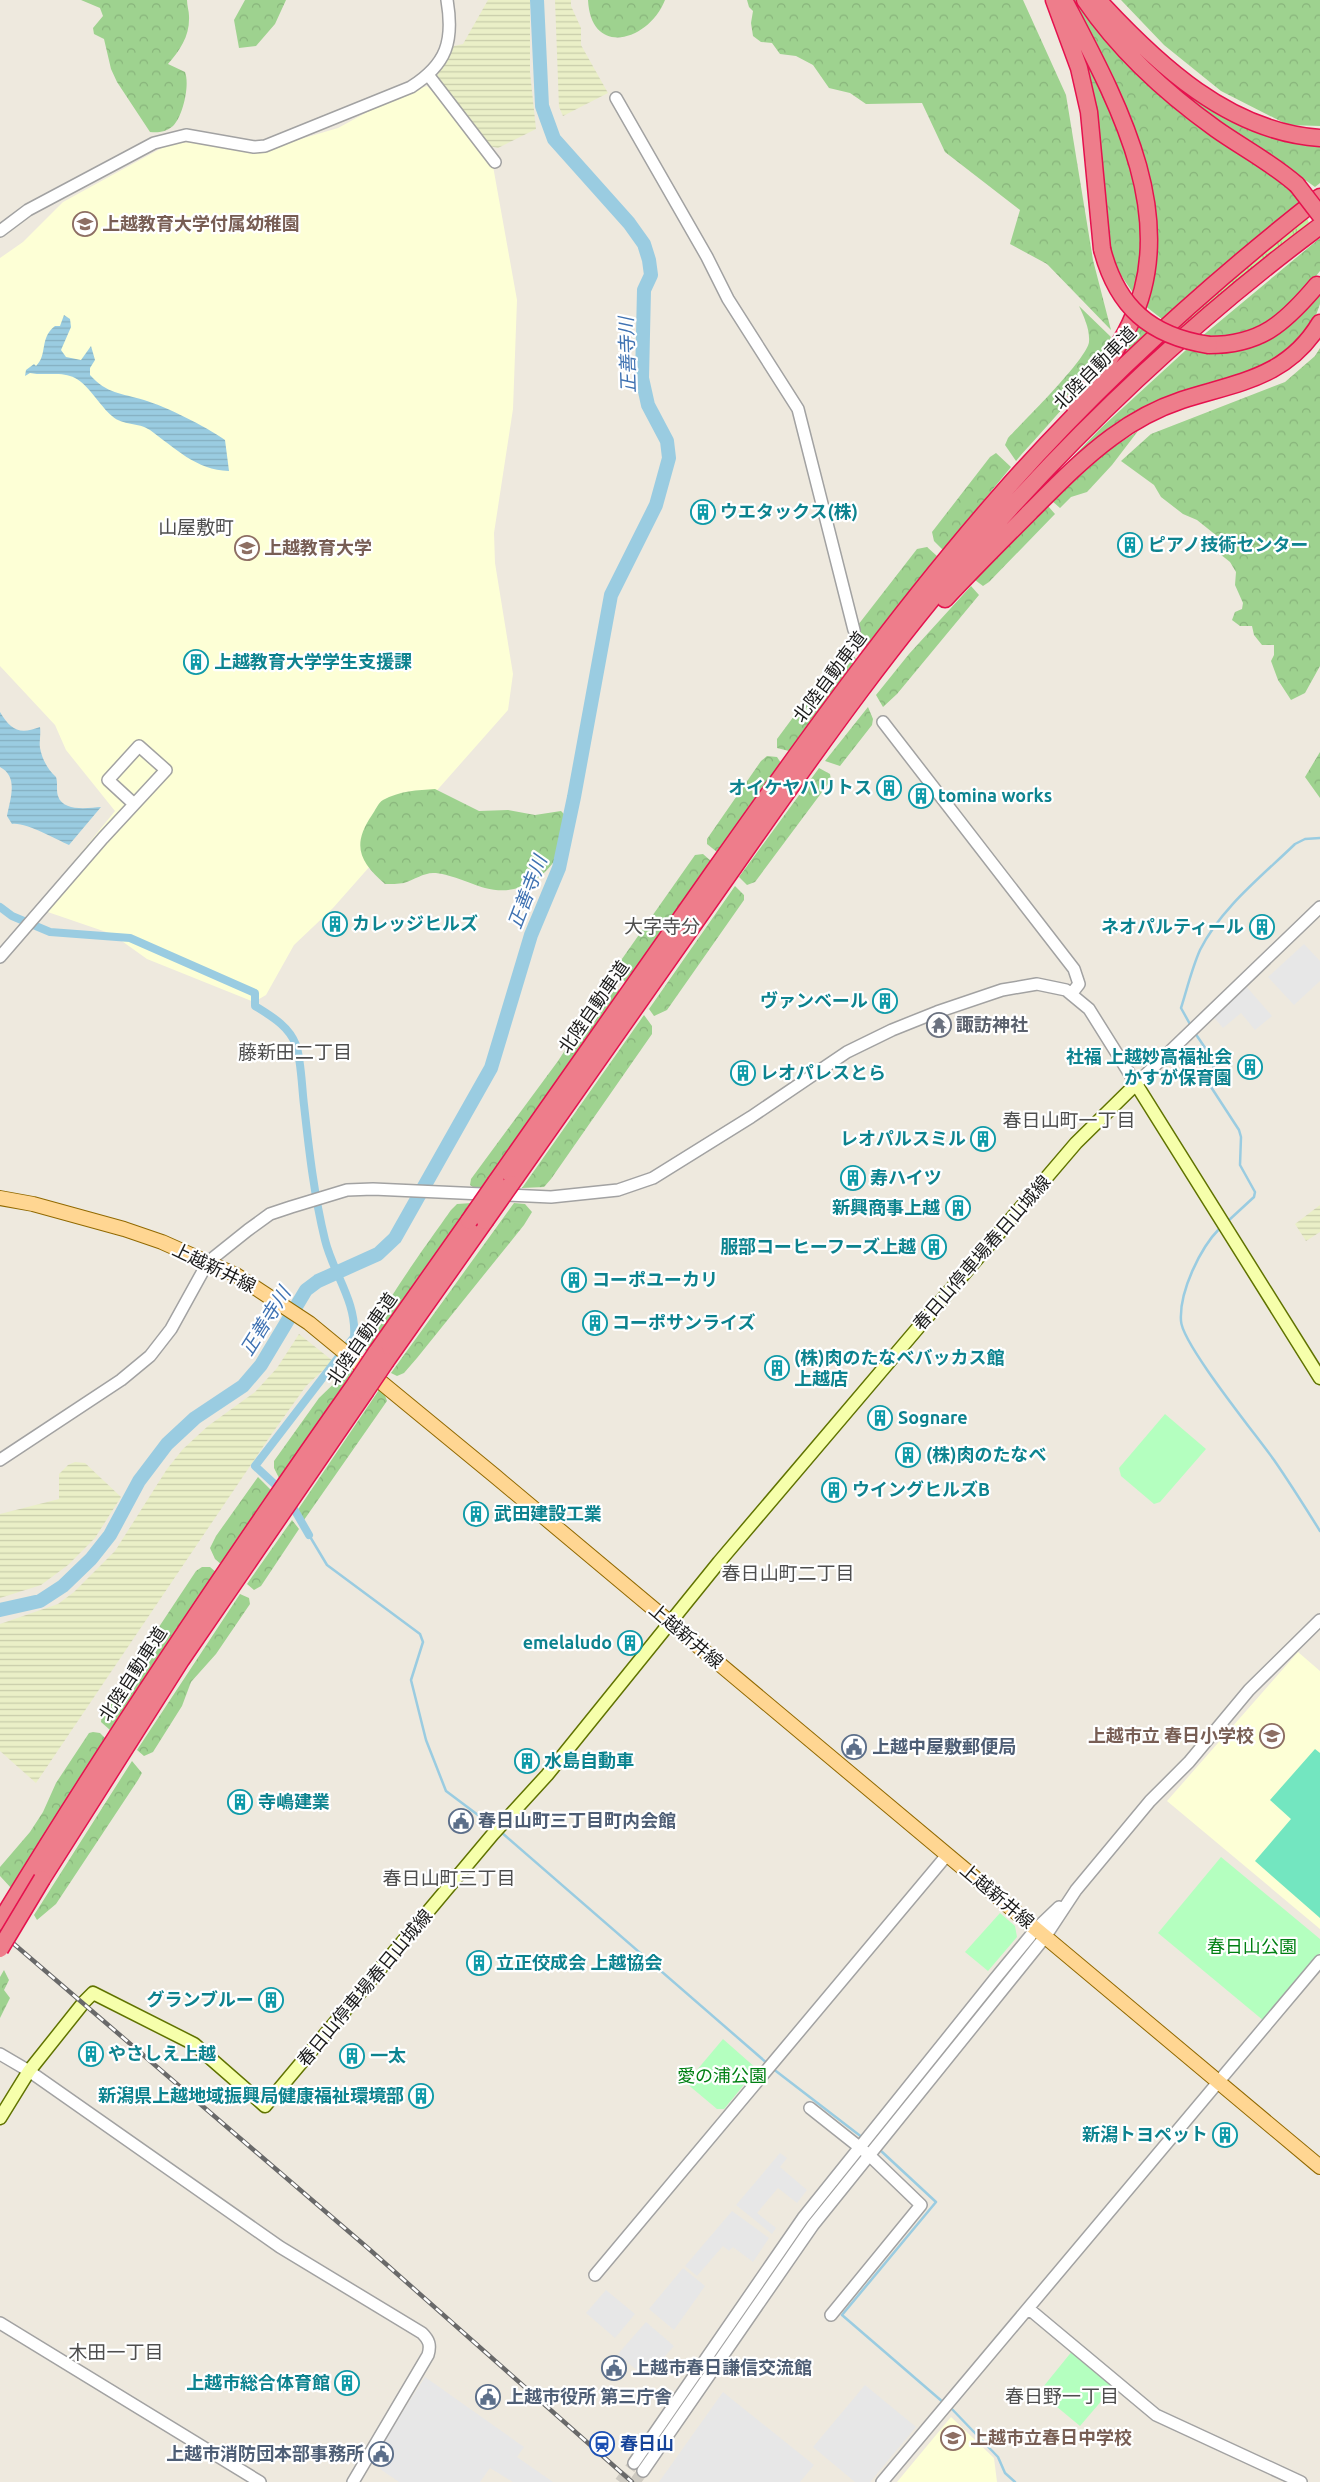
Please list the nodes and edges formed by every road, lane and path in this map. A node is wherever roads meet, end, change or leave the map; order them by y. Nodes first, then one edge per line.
1 (447, 0) edge
2 (1054, 0) edge
3 (1064, 0) edge
4 (1085, 0) edge
5 (1098, 0) edge
6 (429, 76) junction
7 (616, 98) dead end
8 (1320, 138) edge
9 (495, 162) dead end
10 (1320, 198) edge
11 (1320, 215) edge
12 (1320, 226) edge
13 (0, 231) edge
14 (1317, 285) dead end
15 (1320, 323) edge
16 (957, 547) junction
17 (854, 630) dead end
18 (883, 722) dead end
19 (814, 753) junction
20 (134, 804) junction
21 (1320, 907) edge
22 (0, 957) edge
23 (1072, 993) junction
24 (1136, 1084) junction
25 (504, 1183) junction
26 (0, 1198) edge
27 (208, 1262) junction
28 (1320, 1378) edge
29 (0, 1460) edge
30 (1320, 1620) edge
31 (669, 1622) junction
32 (947, 1854) junction
33 (36, 1875) junction
34 (0, 1922) edge
35 (1040, 1933) junction
36 (0, 1949) edge
37 (1320, 1961) edge
38 (0, 2054) edge
39 (29, 2072) junction
40 (1219, 2082) junction
41 (810, 2108) dead end
42 (0, 2118) edge
43 (864, 2150) junction
44 (1320, 2167) edge
45 (595, 2275) dead end
46 (1029, 2309) junction
47 (831, 2315) dead end
48 (0, 2323) edge
49 (638, 2467) tunnel mouth
50 (260, 2482) edge
51 (352, 2482) edge
52 (882, 2482) edge
53 (1301, 2482) edge

1 - 6 street
2 - 14 highway, bridge
3 - 16 highway
4 - 11 highway, bridge
5 - 8 highway
6 - 9 street
6 - 13 street
7 - 17 street
10 - 16 highway, 北陸自動車道
12 - 19 highway, 北陸自動車道
15 - 19 highway
16 - 25 highway, 北陸自動車道
18 - 23 street
19 - 25 highway, 北陸自動車道
20 - 20 street
20 - 22 street
21 - 24 street
23 - 24 street
23 - 27 street
24 - 28 main road
24 - 31 main road, 春日山停車場春日山城線
25 - 33 highway, 北陸自動車道, bridge
26 - 27 main road, 上越新井線
27 - 29 street
27 - 31 main road, 上越新井線
30 - 35 street
31 - 32 main road, 上越新井線
31 - 39 main road, 春日山停車場春日山城線
32 - 35 main road, 上越新井線
32 - 45 street
33 - 34 highway, 北陸自動車道
33 - 36 highway, 北陸自動車道, bridge
35 - 40 main road, 上越新井線
35 - 43 street
37 - 40 street
38 - 39 street
39 - 42 main road
39 - 51 street
40 - 44 main road, 上越新井線
40 - 46 street
41 - 43 street
43 - 47 street
43 - 49 street
46 - 52 street
46 - 53 street
48 - 50 street

